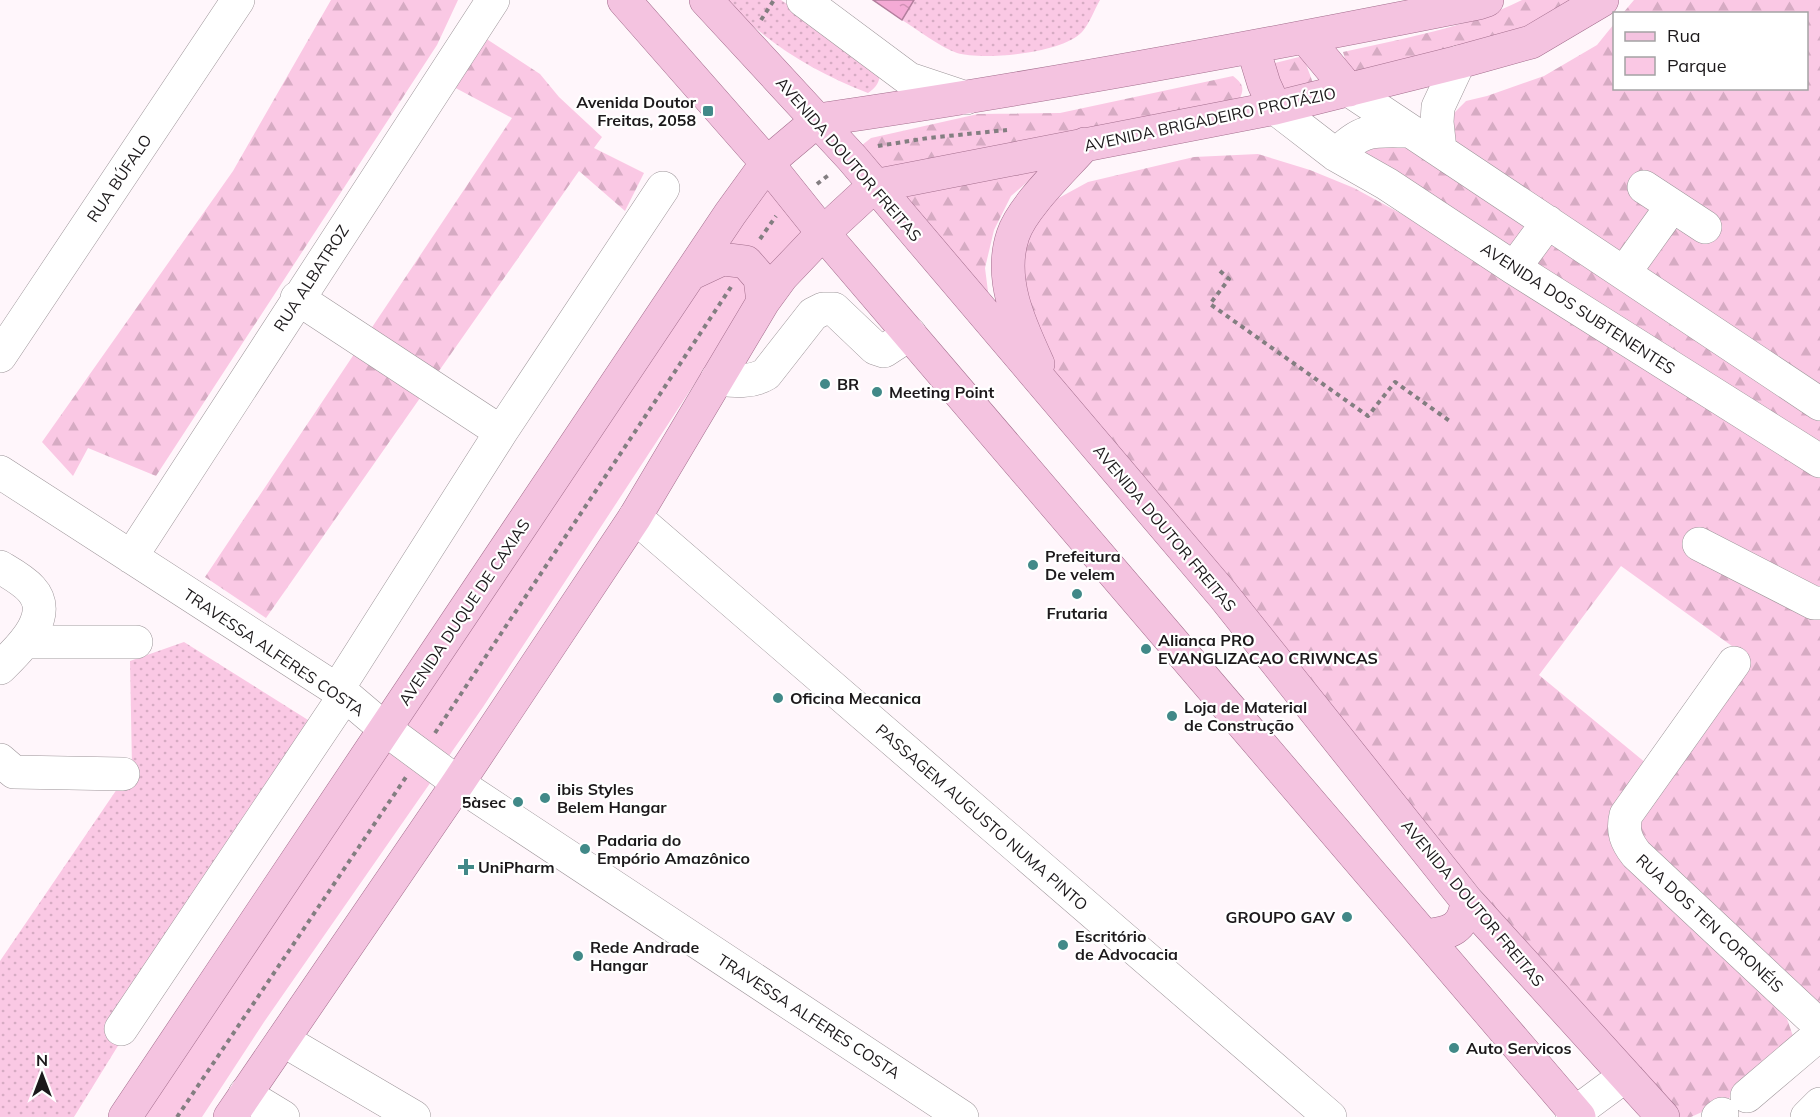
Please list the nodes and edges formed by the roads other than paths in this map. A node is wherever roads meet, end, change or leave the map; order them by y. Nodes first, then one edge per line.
1 (238, 0) edge
2 (494, 0) edge
3 (624, 0) edge
4 (706, 0) edge
5 (803, 0) edge
6 (1487, 0) edge
7 (1602, 0) edge
8 (1305, 38) junction
9 (1253, 48) junction
10 (1458, 62) junction
11 (1350, 90) junction
12 (966, 98) junction
13 (1275, 108) junction
14 (818, 120) junction
15 (1410, 131) junction
16 (1085, 144) junction
17 (1440, 150) junction
18 (1336, 155) junction
19 (767, 163) junction
20 (874, 186) junction
21 (1644, 187) dead end
22 (663, 188) dead end
23 (1672, 206) junction
24 (1548, 222) junction
25 (1705, 227) dead end
26 (823, 233) junction
27 (1514, 268) junction
28 (1624, 273) junction
29 (690, 274) junction
30 (297, 298) junction
31 (763, 302) junction
32 (910, 334) junction
33 (0, 356) edge
34 (717, 379) junction
35 (1051, 393) junction
36 (1820, 404) edge
37 (501, 432) junction
38 (1820, 461) edge
39 (0, 472) edge
40 (635, 517) junction
41 (1699, 544) dead end
42 (131, 557) junction
43 (0, 567) edge
44 (1820, 603) edge
45 (26, 642) junction
46 (136, 642) dead end
47 (1734, 663) dead end
48 (0, 668) edge
49 (341, 693) junction
50 (385, 729) junction
51 (0, 760) edge
52 (123, 774) dead end
53 (458, 783) junction
54 (1467, 901) junction
55 (1424, 936) junction
56 (1820, 1026) edge
57 (122, 1029) dead end
58 (1820, 1034) edge
59 (283, 1040) junction
60 (1624, 1076) junction
61 (1820, 1104) edge
62 (237, 1105) edge
63 (1729, 1109) edge
64 (1575, 1116) edge
65 (125, 1117) edge
66 (283, 1117) edge
67 (414, 1117) edge
68 (962, 1117) edge
69 (1330, 1117) edge
70 (1663, 1117) edge
71 (1807, 1117) edge

1 - 33 street, RUA BÚFALO
2 - 30 street, RUA ALBATROZ
3 - 19 main road
4 - 14 main road, AVENIDA DOUTOR FREITAS
5 - 12 street
6 - 8 main road
7 - 10 main road, AVENIDA BRIGADEIRO PROTÁZIO
8 - 9 main road
8 - 11 main road
9 - 12 main road
9 - 13 main road
10 - 11 main road, AVENIDA BRIGADEIRO PROTÁZIO
10 - 17 street
11 - 13 main road, AVENIDA BRIGADEIRO PROTÁZIO
11 - 15 street
12 - 14 main road
13 - 16 main road, AVENIDA BRIGADEIRO PROTÁZIO
13 - 18 street, AVENIDA DOS SUBTENENTES
14 - 19 main road, AVENIDA DUQUE DE CAXIAS
14 - 20 main road, AVENIDA DOUTOR FREITAS
15 - 17 street
15 - 18 street
16 - 20 main road, AVENIDA BRIGADEIRO PROTÁZIO
16 - 35 main road
17 - 24 street
18 - 27 street, AVENIDA DOS SUBTENENTES
19 - 26 main road
19 - 29 main road, AVENIDA DUQUE DE CAXIAS
20 - 26 main road
20 - 35 main road, AVENIDA DOUTOR FREITAS
21 - 23 street
22 - 37 street
23 - 25 street
23 - 28 street
24 - 27 street
24 - 28 street
26 - 31 main road
26 - 32 main road
27 - 38 street, AVENIDA DOS SUBTENENTES
28 - 36 street
29 - 31 main road
29 - 50 main road, AVENIDA DUQUE DE CAXIAS
30 - 37 street
30 - 42 street, RUA ALBATROZ
31 - 34 main road
32 - 34 street
32 - 55 main road
34 - 40 main road
35 - 54 main road, AVENIDA DOUTOR FREITAS
37 - 49 street
39 - 42 street, TRAVESSA ALFERES COSTA
40 - 53 main road
40 - 69 street, PASSAGEM AUGUSTO NUMA PINTO
41 - 44 street
42 - 49 street, TRAVESSA ALFERES COSTA
43 - 45 street
45 - 46 street
45 - 48 street
47 - 56 street, RUA DOS TEN CORONÉIS
49 - 50 street, TRAVESSA ALFERES COSTA
49 - 57 street
50 - 53 street, TRAVESSA ALFERES COSTA
50 - 65 main road, AVENIDA DUQUE DE CAXIAS
51 - 52 street
53 - 59 main road
53 - 68 street, TRAVESSA ALFERES COSTA
54 - 55 main road
54 - 60 main road, AVENIDA DOUTOR FREITAS
55 - 64 main road
58 - 63 street
59 - 62 main road
59 - 67 street
60 - 64 street
60 - 70 main road, AVENIDA DOUTOR FREITAS
61 - 71 street
62 - 66 street

